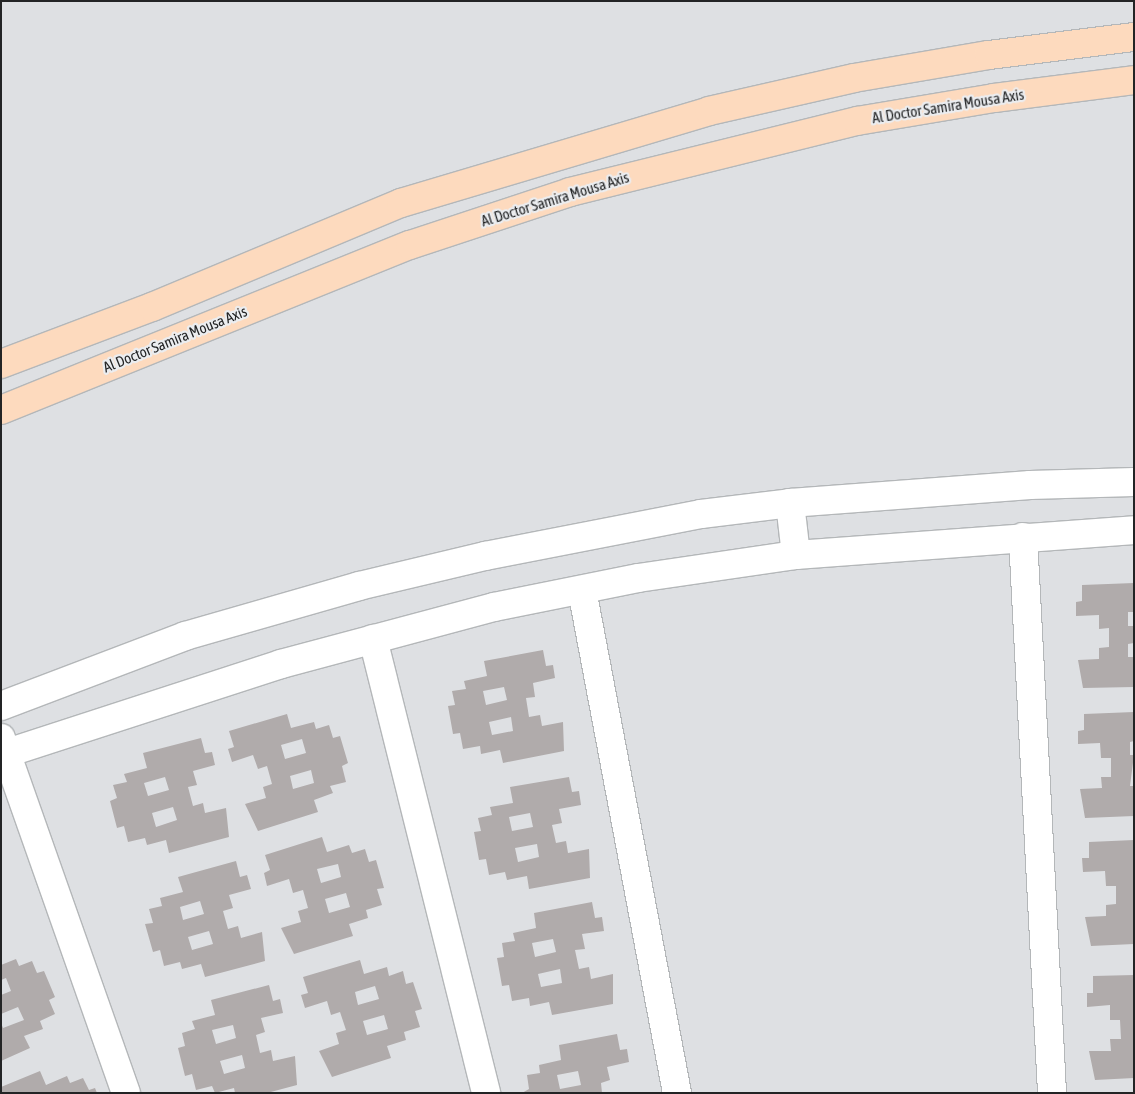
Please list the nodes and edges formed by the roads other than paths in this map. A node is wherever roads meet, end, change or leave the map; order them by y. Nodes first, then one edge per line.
1 (1134, 38) edge
2 (1134, 80) edge
3 (1, 364) edge
4 (1, 410) edge
5 (1134, 482) edge
6 (790, 503) junction
7 (1134, 530) edge
8 (1023, 537) junction
9 (796, 555) junction
10 (582, 590) junction
11 (373, 639) junction
12 (1, 706) edge
13 (3, 749) edge
14 (126, 1093) edge
15 (486, 1093) edge
16 (677, 1093) edge
17 (1052, 1093) edge

1 - 3 main road
2 - 4 main road, Al Doctor Samira Mousa Axis
5 - 6 street
6 - 9 street
6 - 12 street
7 - 8 street
8 - 9 street
8 - 17 street
9 - 10 street
10 - 11 street
10 - 16 street
11 - 13 street
11 - 15 street
13 - 14 street

